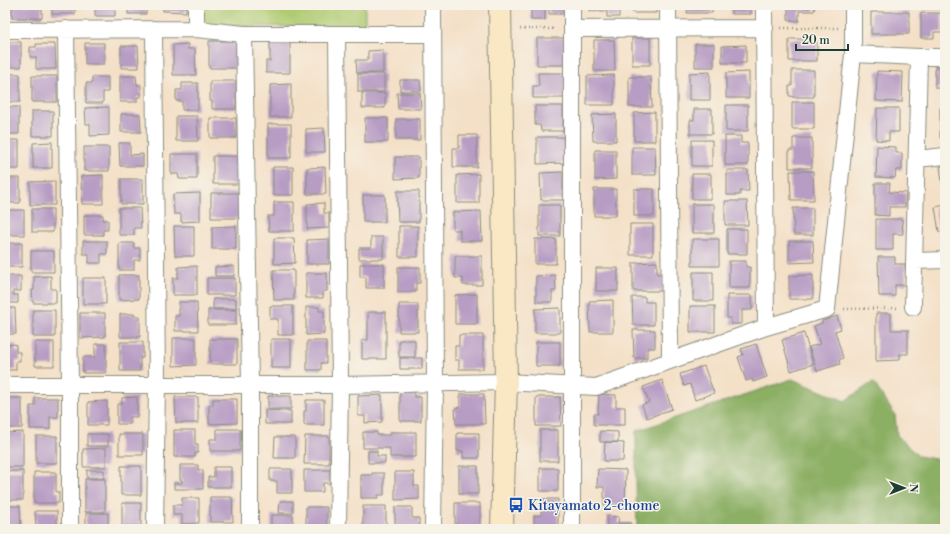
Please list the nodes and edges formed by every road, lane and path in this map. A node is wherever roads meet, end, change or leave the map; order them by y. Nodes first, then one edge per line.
1 (196, 5) edge
2 (433, 5) edge
3 (500, 5) edge
4 (572, 5) edge
5 (668, 5) edge
6 (764, 5) edge
7 (853, 5) edge
8 (668, 28) junction
9 (764, 28) junction
10 (852, 28) junction
11 (66, 29) junction
12 (154, 29) junction
13 (196, 29) junction
14 (501, 29) junction
15 (572, 29) junction
16 (5, 30) edge
17 (244, 34) junction
18 (337, 34) junction
19 (433, 34) junction
20 (853, 54) junction
21 (945, 57) edge
22 (919, 58) junction
23 (945, 156) edge
24 (917, 159) junction
25 (945, 260) edge
26 (915, 261) junction
27 (914, 307) joint
28 (827, 309) junction
29 (766, 328) junction
30 (670, 361) junction
31 (506, 382) junction
32 (435, 383) junction
33 (157, 384) junction
34 (250, 384) junction
35 (340, 384) junction
36 (5, 385) edge
37 (70, 385) junction
38 (572, 385) junction
39 (70, 529) edge
40 (155, 529) edge
41 (250, 529) edge
42 (338, 529) edge
43 (433, 529) edge
44 (502, 529) edge
45 (572, 529) edge

1 - 13 street
2 - 19 street
3 - 14 street
4 - 15 street
5 - 8 street
6 - 9 street
7 - 10 street
8 - 9 street
8 - 15 street
8 - 30 street
9 - 10 path
9 - 29 street
10 - 20 street
11 - 12 street
11 - 16 street
11 - 37 street
12 - 13 street
12 - 33 street
13 - 17 street
14 - 15 path
14 - 31 street
15 - 38 street
17 - 18 street
17 - 34 street
18 - 19 street
18 - 35 street
19 - 32 street
20 - 22 street
20 - 28 street
21 - 22 street
22 - 24 street
23 - 24 street
24 - 26 street
25 - 26 street
26 - 27 street
27 - 28 path
28 - 29 street
29 - 30 street
30 - 38 street
31 - 32 street
31 - 38 street
31 - 44 street
32 - 35 street
32 - 43 street
33 - 34 street
33 - 37 street
33 - 40 street
34 - 35 street
34 - 41 street
35 - 42 street
36 - 37 street
37 - 39 street
38 - 45 street

